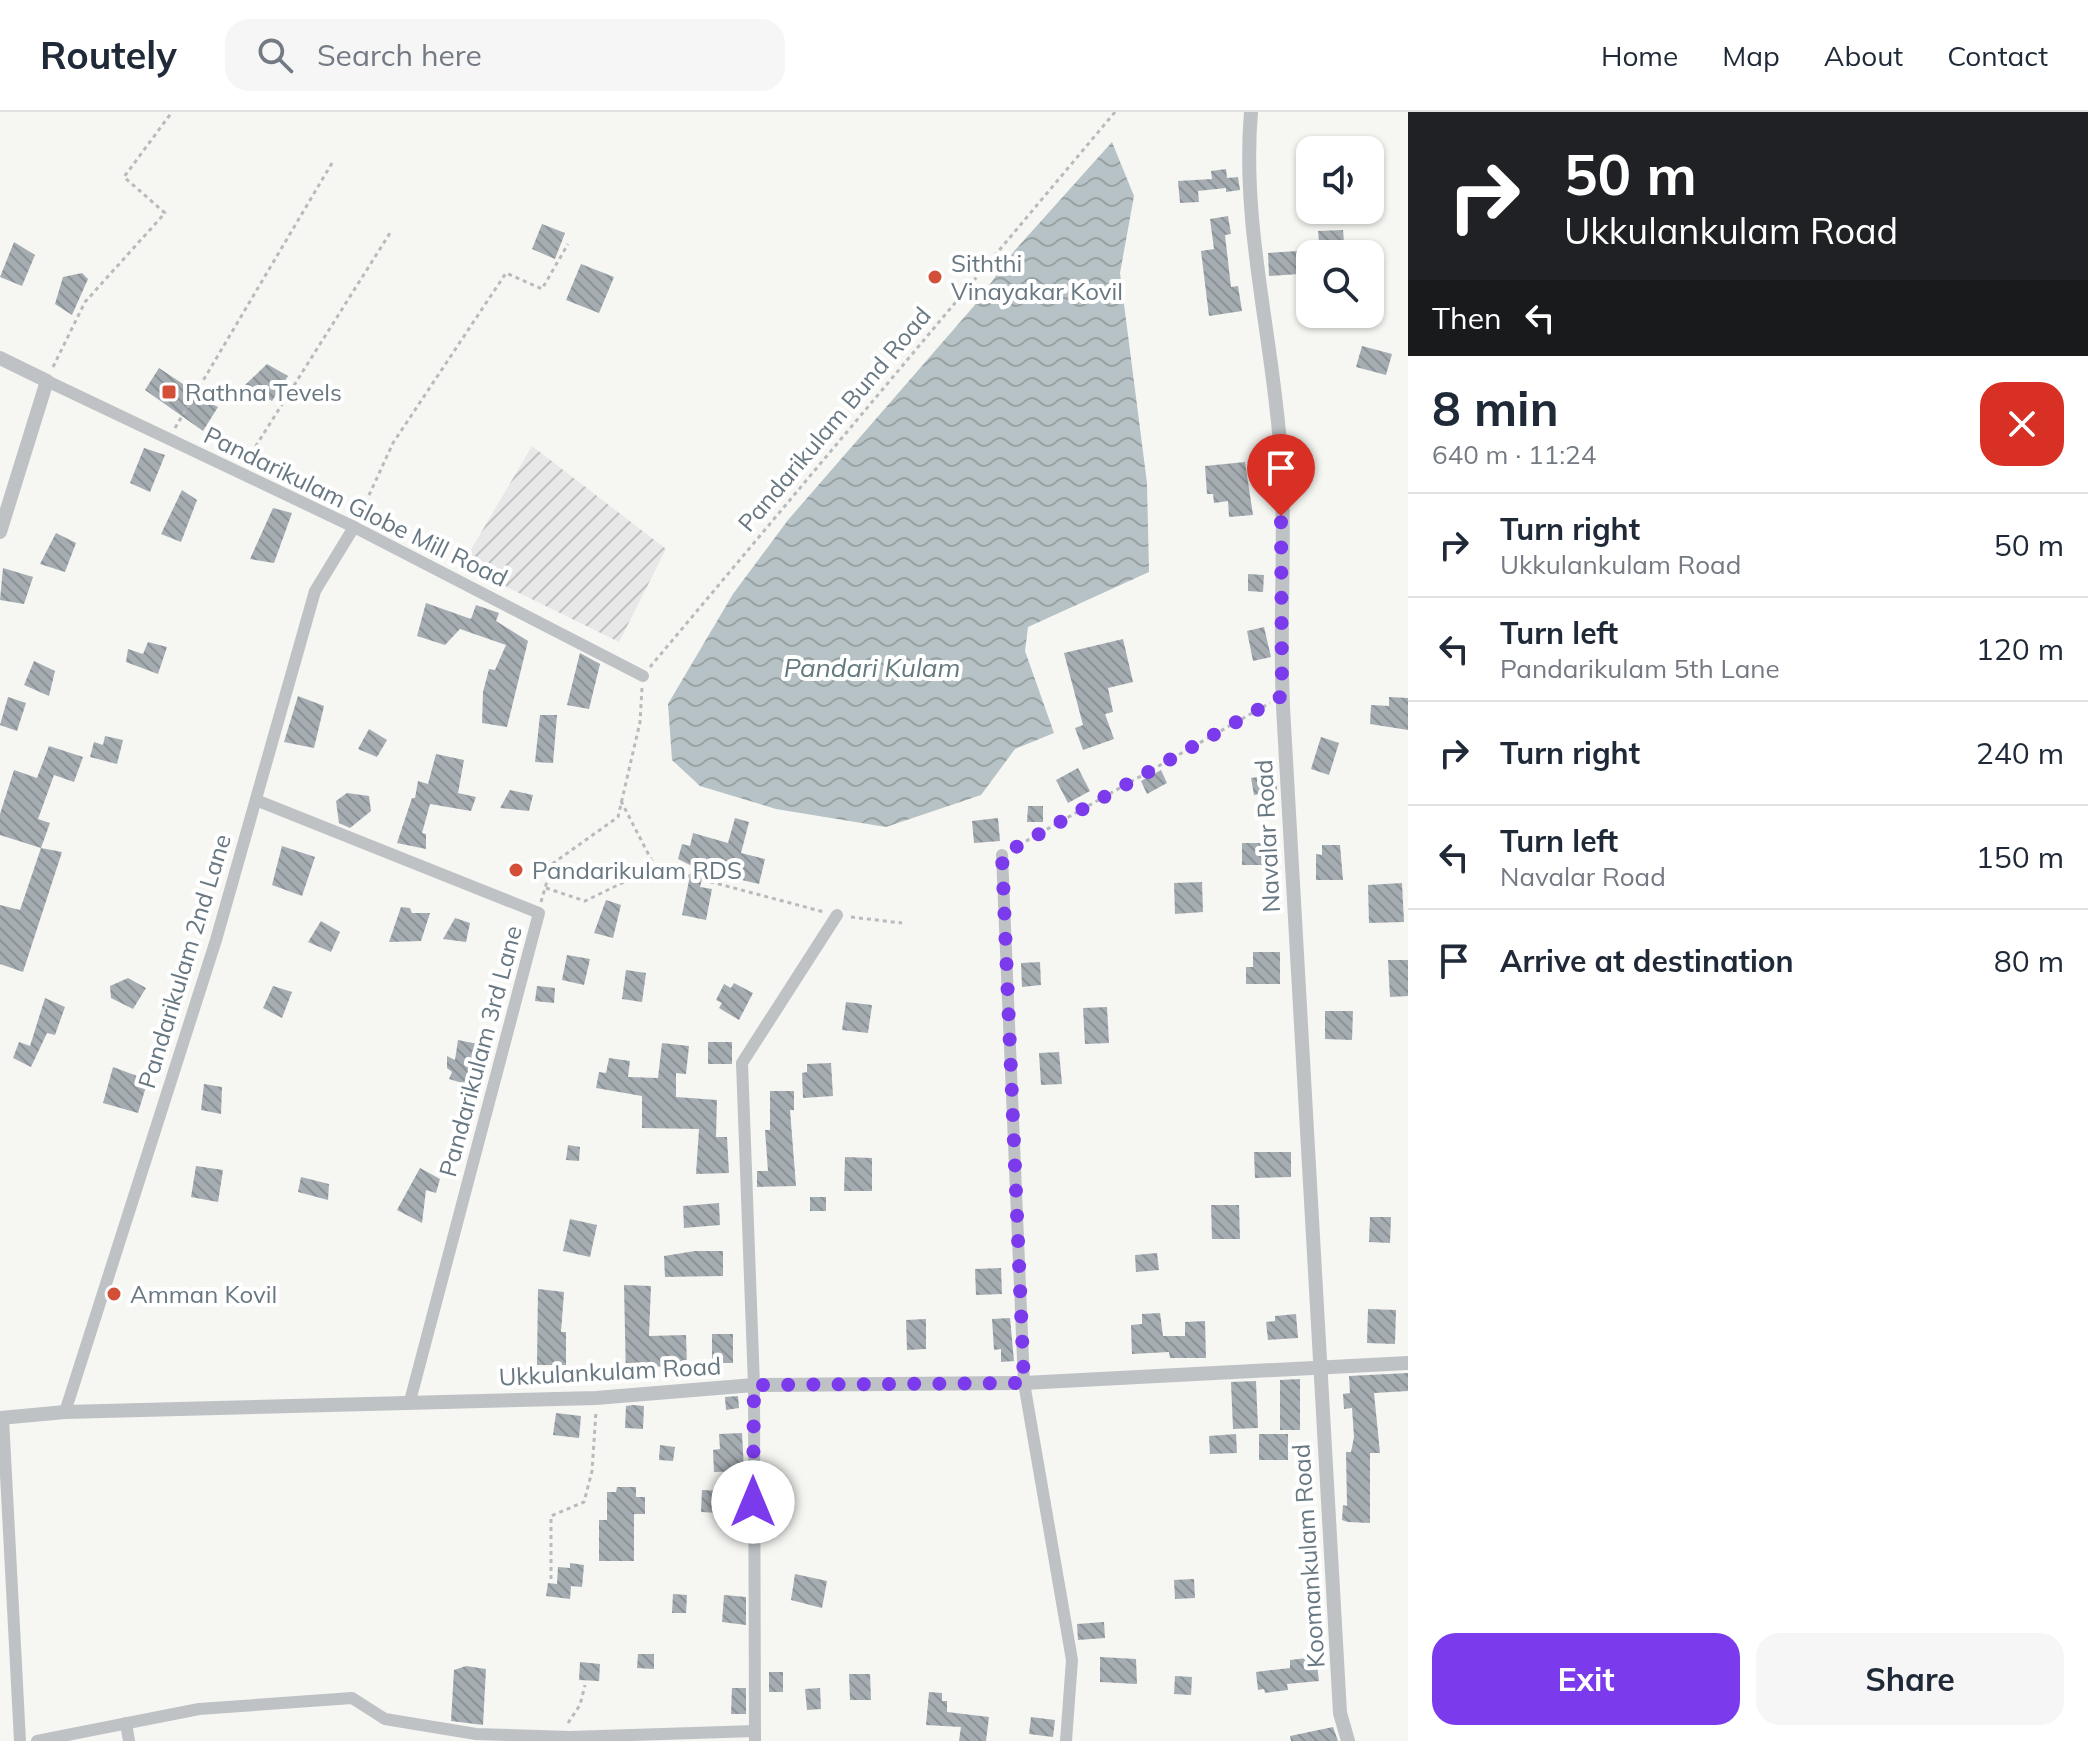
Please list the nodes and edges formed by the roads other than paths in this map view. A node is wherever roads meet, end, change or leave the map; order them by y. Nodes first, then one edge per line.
1 (1251, 112) edge
2 (0, 358) edge
3 (47, 381) junction
4 (354, 527) junction
5 (0, 532) edge
6 (643, 676) road end
7 (256, 800) junction
8 (1002, 855) road end
9 (837, 915) road end
10 (1408, 1363) edge
11 (1318, 1368) junction
12 (1024, 1383) junction
13 (754, 1385) junction
14 (410, 1401) junction
15 (65, 1412) junction
16 (2, 1418) edge
17 (126, 1723) junction
18 (755, 1736) edge
19 (20, 1741) edge
20 (37, 1741) edge
21 (129, 1741) edge
22 (1066, 1741) edge
23 (1348, 1741) edge

1 - 11 street, Navalar Road
2 - 3 street
3 - 4 street, Pandarikulam Globe Mill Road
3 - 5 street
4 - 6 street, Pandarikulam Globe Mill Road
4 - 7 street, Pandarikulam 2nd Lane
7 - 14 street, Pandarikulam 3rd Lane
7 - 15 street, Pandarikulam 2nd Lane
8 - 12 street
9 - 13 street
10 - 11 street, Ukkulankulam Road
11 - 12 street, Ukkulankulam Road
11 - 23 street, Koomankulam Road
12 - 13 street, Ukkulankulam Road
12 - 22 street
13 - 14 street, Ukkulankulam Road
13 - 18 street
14 - 15 street, Ukkulankulam Road
15 - 16 street, Ukkulankulam Road
16 - 19 street
17 - 18 street
17 - 20 street
17 - 21 street

